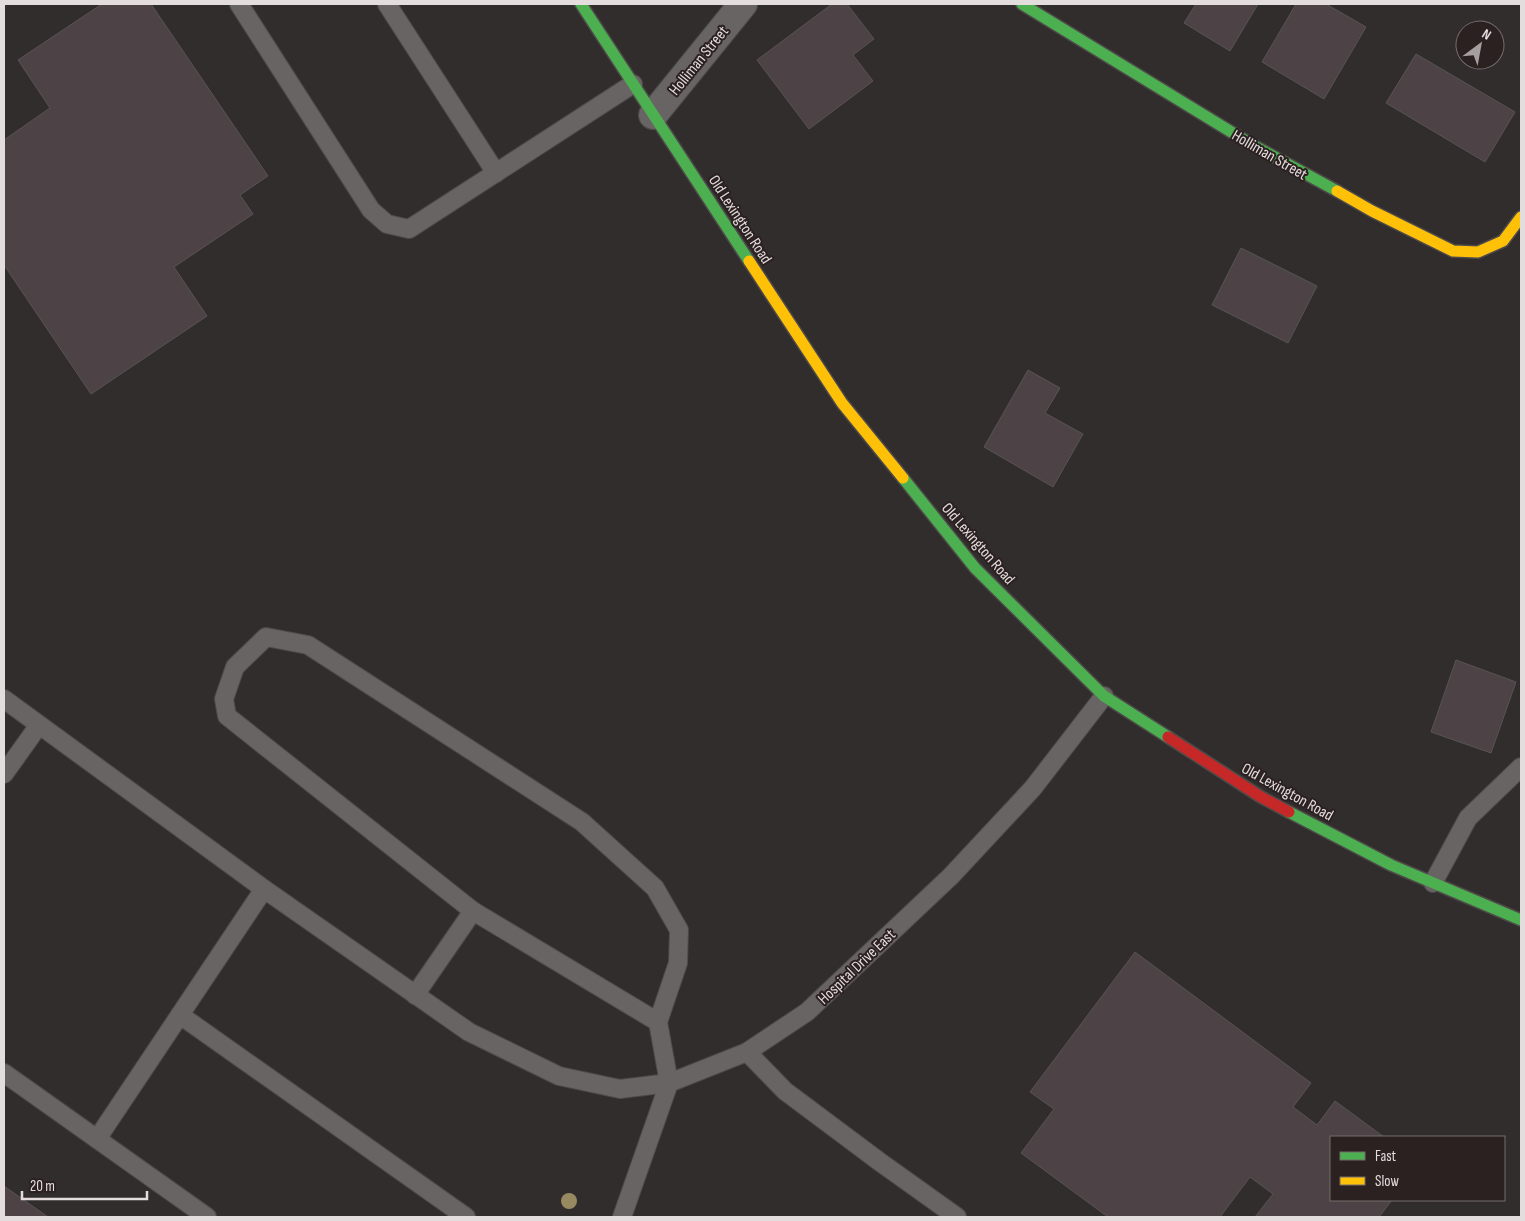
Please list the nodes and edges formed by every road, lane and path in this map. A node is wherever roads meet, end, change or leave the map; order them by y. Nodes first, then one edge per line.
1 (239, 4) edge
2 (387, 4) edge
3 (581, 4) edge
4 (743, 4) edge
5 (1022, 4) edge
6 (633, 84) junction
7 (653, 115) junction
8 (496, 173) junction
9 (1521, 217) edge
10 (1104, 696) junction
11 (4, 699) edge
12 (39, 725) junction
13 (1521, 768) edge
14 (4, 774) edge
15 (1432, 883) junction
16 (264, 890) junction
17 (473, 910) junction
18 (1521, 920) edge
19 (415, 995) junction
20 (180, 1015) junction
21 (658, 1022) junction
22 (747, 1052) junction
23 (4, 1073) edge
24 (669, 1083) junction
25 (97, 1139) junction
26 (207, 1217) edge
27 (466, 1217) edge
28 (622, 1217) edge
29 (957, 1217) edge

1 - 8 lane
2 - 8 lane
3 - 6 street, Old Lexington Road
4 - 7 street, Holliman Street
5 - 9 street, Holliman Street
6 - 7 street, Old Lexington Road
6 - 8 lane
7 - 10 street, Old Lexington Road
10 - 15 street, Old Lexington Road
10 - 22 lane, Hospital Drive East
11 - 12 lane, Hospital Drive East
12 - 14 lane
12 - 16 lane, Hospital Drive East
13 - 15 lane
15 - 18 street, Old Lexington Road
16 - 19 lane, Hospital Drive East
16 - 20 lane
17 - 19 lane
17 - 21 lane
17 - 21 lane
19 - 24 lane, Hospital Drive East
20 - 25 lane
20 - 27 lane
21 - 24 lane
22 - 24 lane, Hospital Drive East
22 - 29 lane
23 - 25 lane
24 - 28 lane
25 - 26 lane

